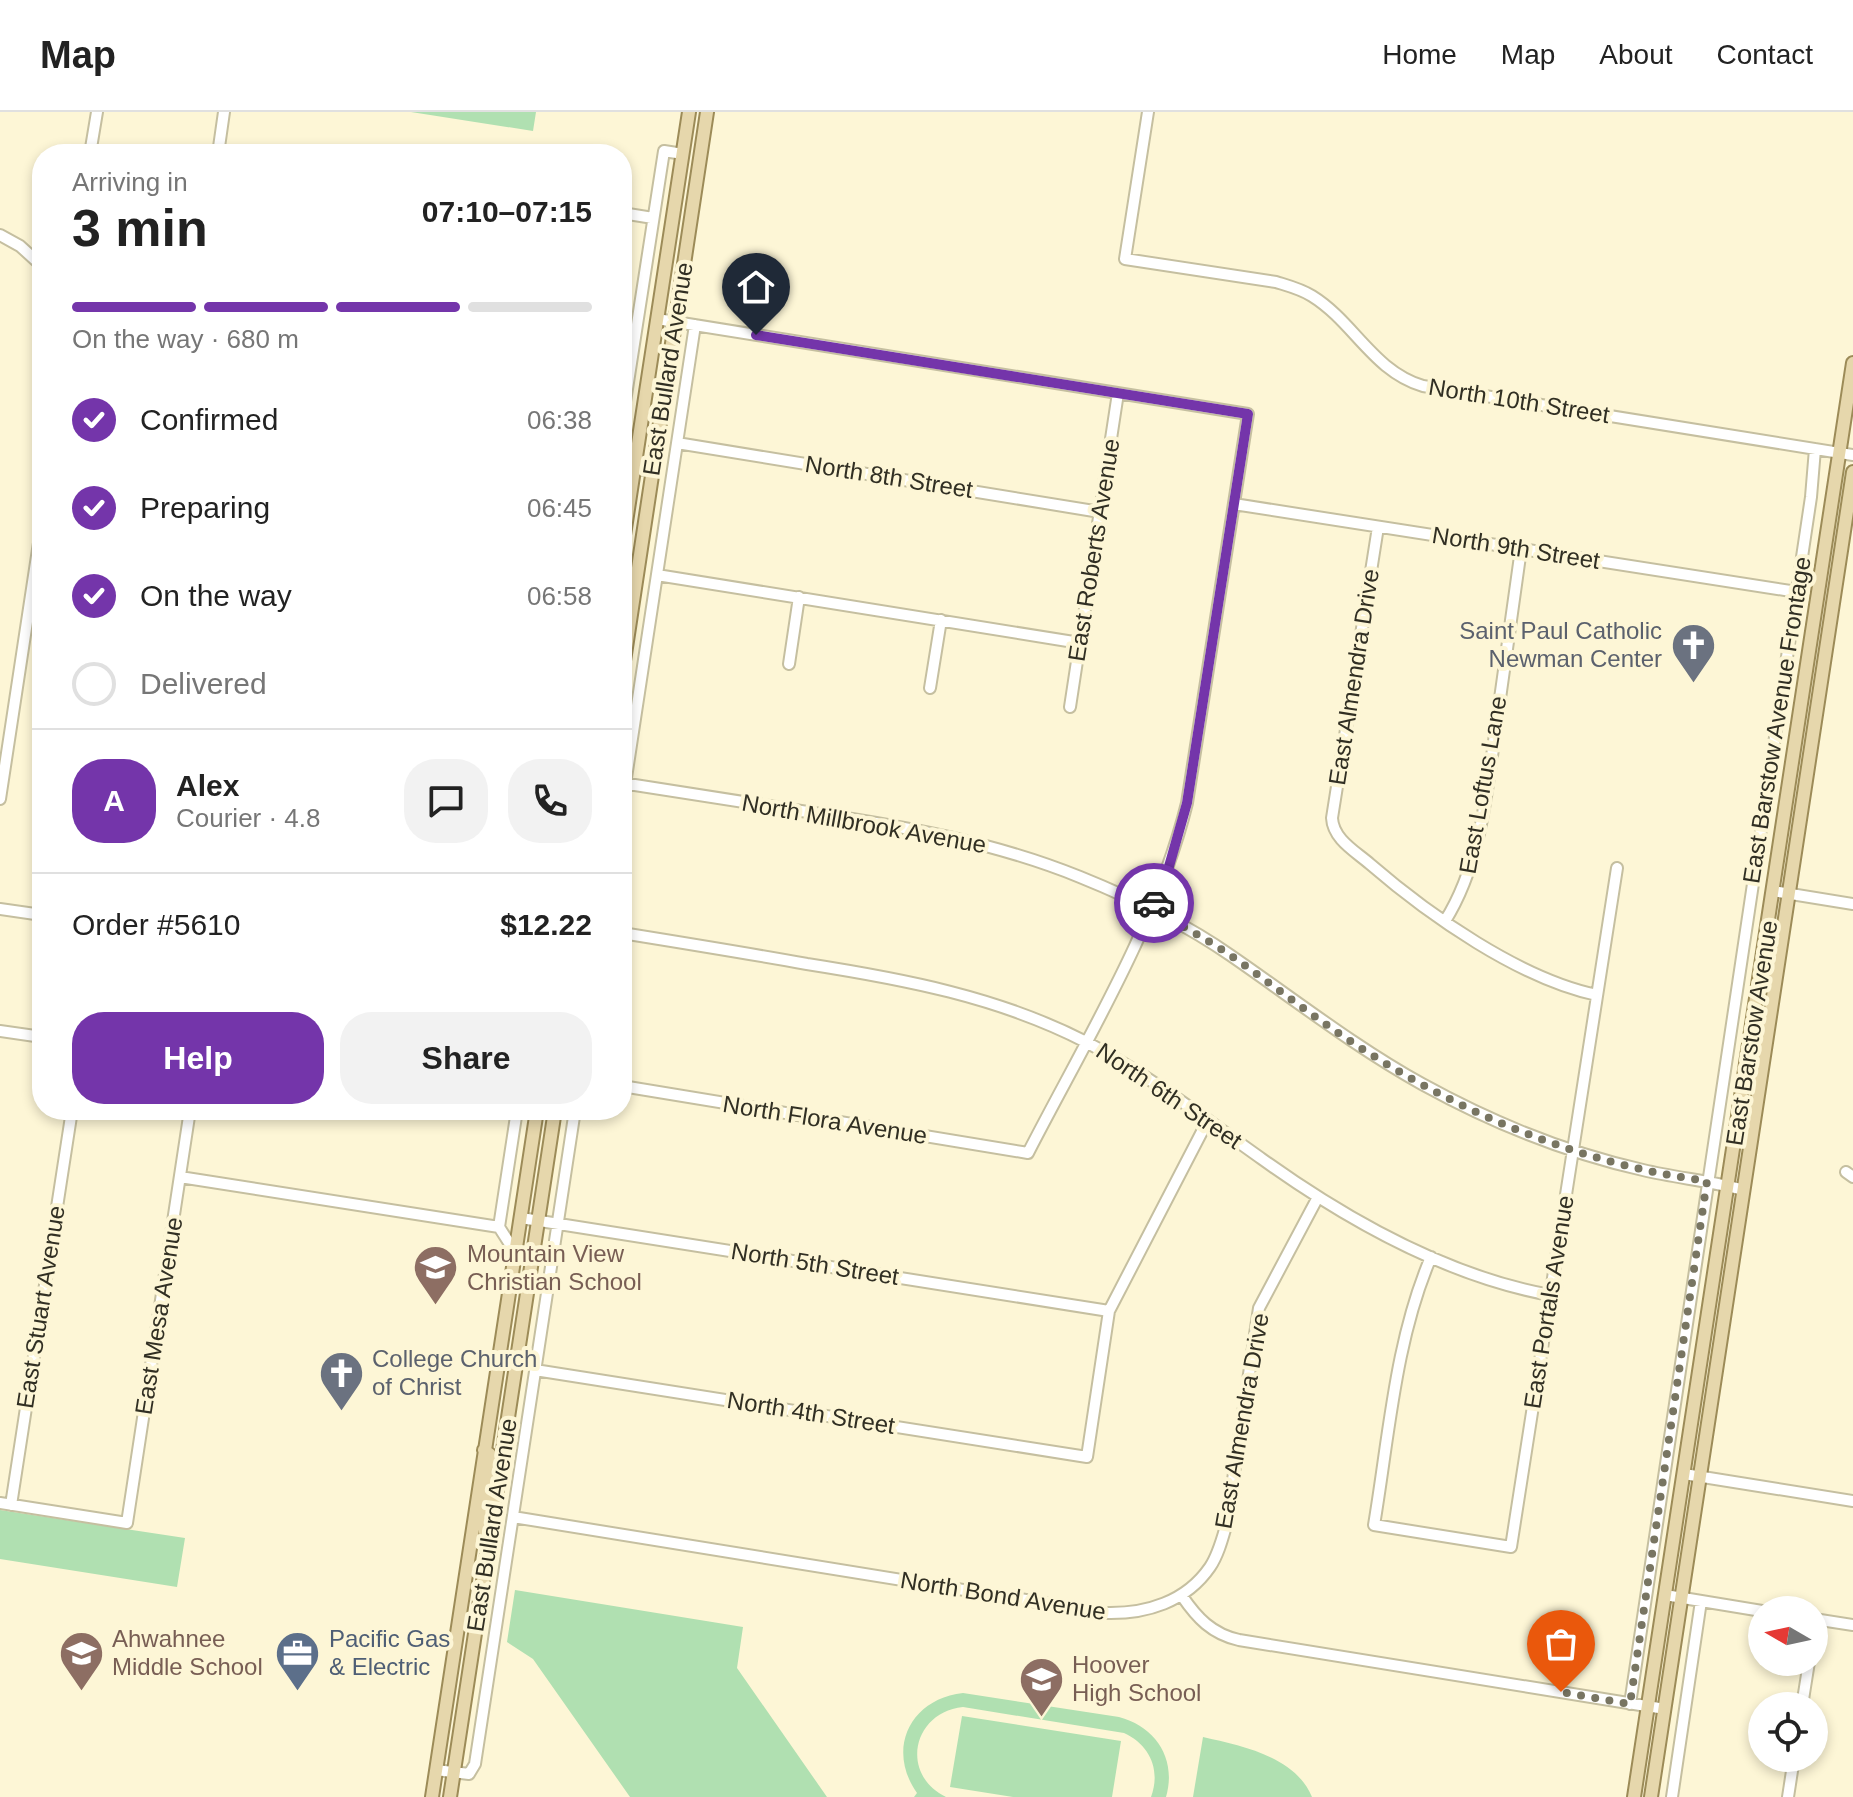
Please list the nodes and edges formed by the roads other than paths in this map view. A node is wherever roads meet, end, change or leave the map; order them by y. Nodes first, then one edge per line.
1 (97, 112) edge
2 (224, 112) edge
3 (689, 112) edge
4 (707, 112) edge
5 (1148, 112) edge
6 (92, 144) edge
7 (219, 144) edge
8 (683, 154) junction
9 (632, 215) edge
10 (653, 218) junction
11 (0, 235) edge
12 (32, 257) edge
13 (657, 319) junction
14 (676, 322) junction
15 (695, 325) junction
16 (634, 342) joint
17 (632, 355) edge
18 (1853, 363) edge
19 (1118, 393) junction
20 (677, 443) junction
21 (632, 447) edge
22 (1815, 449) junction
23 (1846, 454) edge
24 (632, 468) edge
25 (653, 471) junction
26 (1853, 472) edge
27 (1234, 504) junction
28 (1100, 512) junction
29 (1378, 527) junction
30 (1521, 549) junction
31 (657, 575) junction
32 (32, 587) edge
33 (1797, 592) junction
34 (799, 597) junction
35 (632, 609) edge
36 (941, 620) junction
37 (1080, 643) junction
38 (789, 664) dead end
39 (930, 688) dead end
40 (1070, 707) dead end
41 (632, 733) edge
42 (632, 784) edge
43 (0, 793) edge
44 (1617, 868) dead end
45 (1773, 891) junction
46 (1789, 894) junction
47 (1853, 904) edge
48 (0, 909) edge
49 (1152, 909) junction
50 (32, 914) edge
51 (1445, 921) junction
52 (632, 935) edge
53 (1597, 995) junction
54 (0, 1031) edge
55 (32, 1036) edge
56 (1085, 1042) junction
57 (632, 1088) edge
58 (70, 1120) edge
59 (189, 1120) edge
60 (515, 1120) edge
61 (536, 1120) edge
62 (553, 1120) edge
63 (574, 1120) edge
64 (1208, 1120) junction
65 (1573, 1151) junction
66 (180, 1177) junction
67 (1707, 1181) junction
68 (1728, 1186) junction
69 (1744, 1190) junction
70 (1318, 1197) junction
71 (521, 1218) junction
72 (538, 1221) junction
73 (558, 1224) junction
74 (499, 1227) junction
75 (515, 1252) junction
76 (1431, 1257) junction
77 (1550, 1295) junction
78 (1109, 1311) junction
79 (535, 1370) junction
80 (484, 1450) junction
81 (1684, 1474) junction
82 (1701, 1476) junction
83 (1853, 1501) edge
84 (5, 1504) edge
85 (513, 1517) junction
86 (487, 1555) junction
87 (1665, 1595) junction
88 (1182, 1596) junction
89 (1682, 1598) junction
90 (1701, 1601) junction
91 (1748, 1609) edge
92 (1828, 1621) edge
93 (1853, 1625) edge
94 (1630, 1704) junction
95 (1648, 1706) junction
96 (1665, 1709) junction
97 (436, 1770) junction
98 (1792, 1772) edge
99 (454, 1773) junction
100 (432, 1797) edge
101 (450, 1797) edge
102 (1634, 1797) edge
103 (1651, 1797) edge
104 (1672, 1797) edge
105 (1788, 1797) edge

1 - 6 street
2 - 7 street
3 - 8 main road, East Bullard Avenue
4 - 14 main road, East Bullard Avenue
5 - 22 street, North 10th Street
8 - 10 street
8 - 13 main road, East Bullard Avenue
9 - 10 street
10 - 16 street
11 - 12 street
13 - 14 street
13 - 21 main road, East Bullard Avenue
14 - 15 street
14 - 25 main road, East Bullard Avenue
15 - 19 street
15 - 20 street
16 - 17 street
18 - 23 main road, East Barstow Avenue
19 - 27 street
19 - 28 street, East Roberts Avenue
20 - 28 street, North 8th Street
20 - 31 street
22 - 23 street, North 10th Street
22 - 33 street, East Barstow Avenue Frontage
23 - 45 main road, East Barstow Avenue
24 - 25 street
25 - 35 main road, East Bullard Avenue
26 - 46 main road, East Barstow Avenue
27 - 29 street, North 9th Street
27 - 49 street
28 - 37 street, East Roberts Avenue
29 - 30 street, North 9th Street
29 - 51 street, East Almendra Drive
30 - 33 street, North 9th Street
30 - 51 street, East Loftus Lane
31 - 34 street
31 - 41 street
32 - 43 street
33 - 67 street, East Barstow Avenue Frontage
34 - 36 street
34 - 38 street
36 - 37 street
36 - 39 street
37 - 40 street, East Roberts Avenue
42 - 49 street, North Millbrook Avenue
44 - 53 street, East Portals Avenue
45 - 46 street
45 - 68 main road, East Barstow Avenue
46 - 47 street
46 - 69 main road, East Barstow Avenue
48 - 50 street
49 - 56 street
49 - 65 street, North Millbrook Avenue
51 - 53 street
52 - 56 street, North 6th Street
53 - 65 street, East Portals Avenue
54 - 55 street
56 - 57 street, North Flora Avenue
56 - 64 street, North 6th Street
58 - 84 street, East Stuart Avenue
59 - 66 street, East Mesa Avenue
60 - 74 street
61 - 71 main road, East Bullard Avenue
62 - 72 main road, East Bullard Avenue
63 - 73 street
64 - 70 street, North 6th Street
64 - 78 street
65 - 67 street, North Millbrook Avenue
65 - 77 street, East Portals Avenue
66 - 74 street
66 - 84 street, East Mesa Avenue
67 - 68 street, North Millbrook Avenue
67 - 94 street, East Barstow Avenue Frontage
68 - 69 street, North Millbrook Avenue
68 - 81 main road, East Barstow Avenue
69 - 82 main road, East Barstow Avenue
70 - 76 street, North 6th Street
70 - 88 street, East Almendra Drive
71 - 72 street, North 5th Street
71 - 75 main road, East Bullard Avenue
72 - 73 street, North 5th Street
72 - 86 main road, East Bullard Avenue
73 - 78 street, North 5th Street
73 - 79 street
74 - 75 street
75 - 80 main road, East Bullard Avenue
76 - 77 street, North 6th Street
76 - 77 street, East Portals Avenue
78 - 79 street, North 4th Street
79 - 85 street
80 - 86 main road
80 - 97 main road, East Bullard Avenue
81 - 82 street
81 - 87 main road, East Barstow Avenue
82 - 83 street
82 - 89 main road, East Barstow Avenue
85 - 88 street, North Bond Avenue
85 - 99 street
86 - 99 main road, East Bullard Avenue
87 - 89 street
87 - 95 main road, East Barstow Avenue
88 - 94 street
89 - 90 street
89 - 96 main road, East Barstow Avenue
90 - 91 street
90 - 104 street
92 - 93 street
94 - 95 street
95 - 96 street
95 - 102 main road, East Barstow Avenue
96 - 103 main road, East Barstow Avenue
97 - 99 street
97 - 100 main road, East Bullard Avenue
98 - 105 street
99 - 101 main road, East Bullard Avenue

